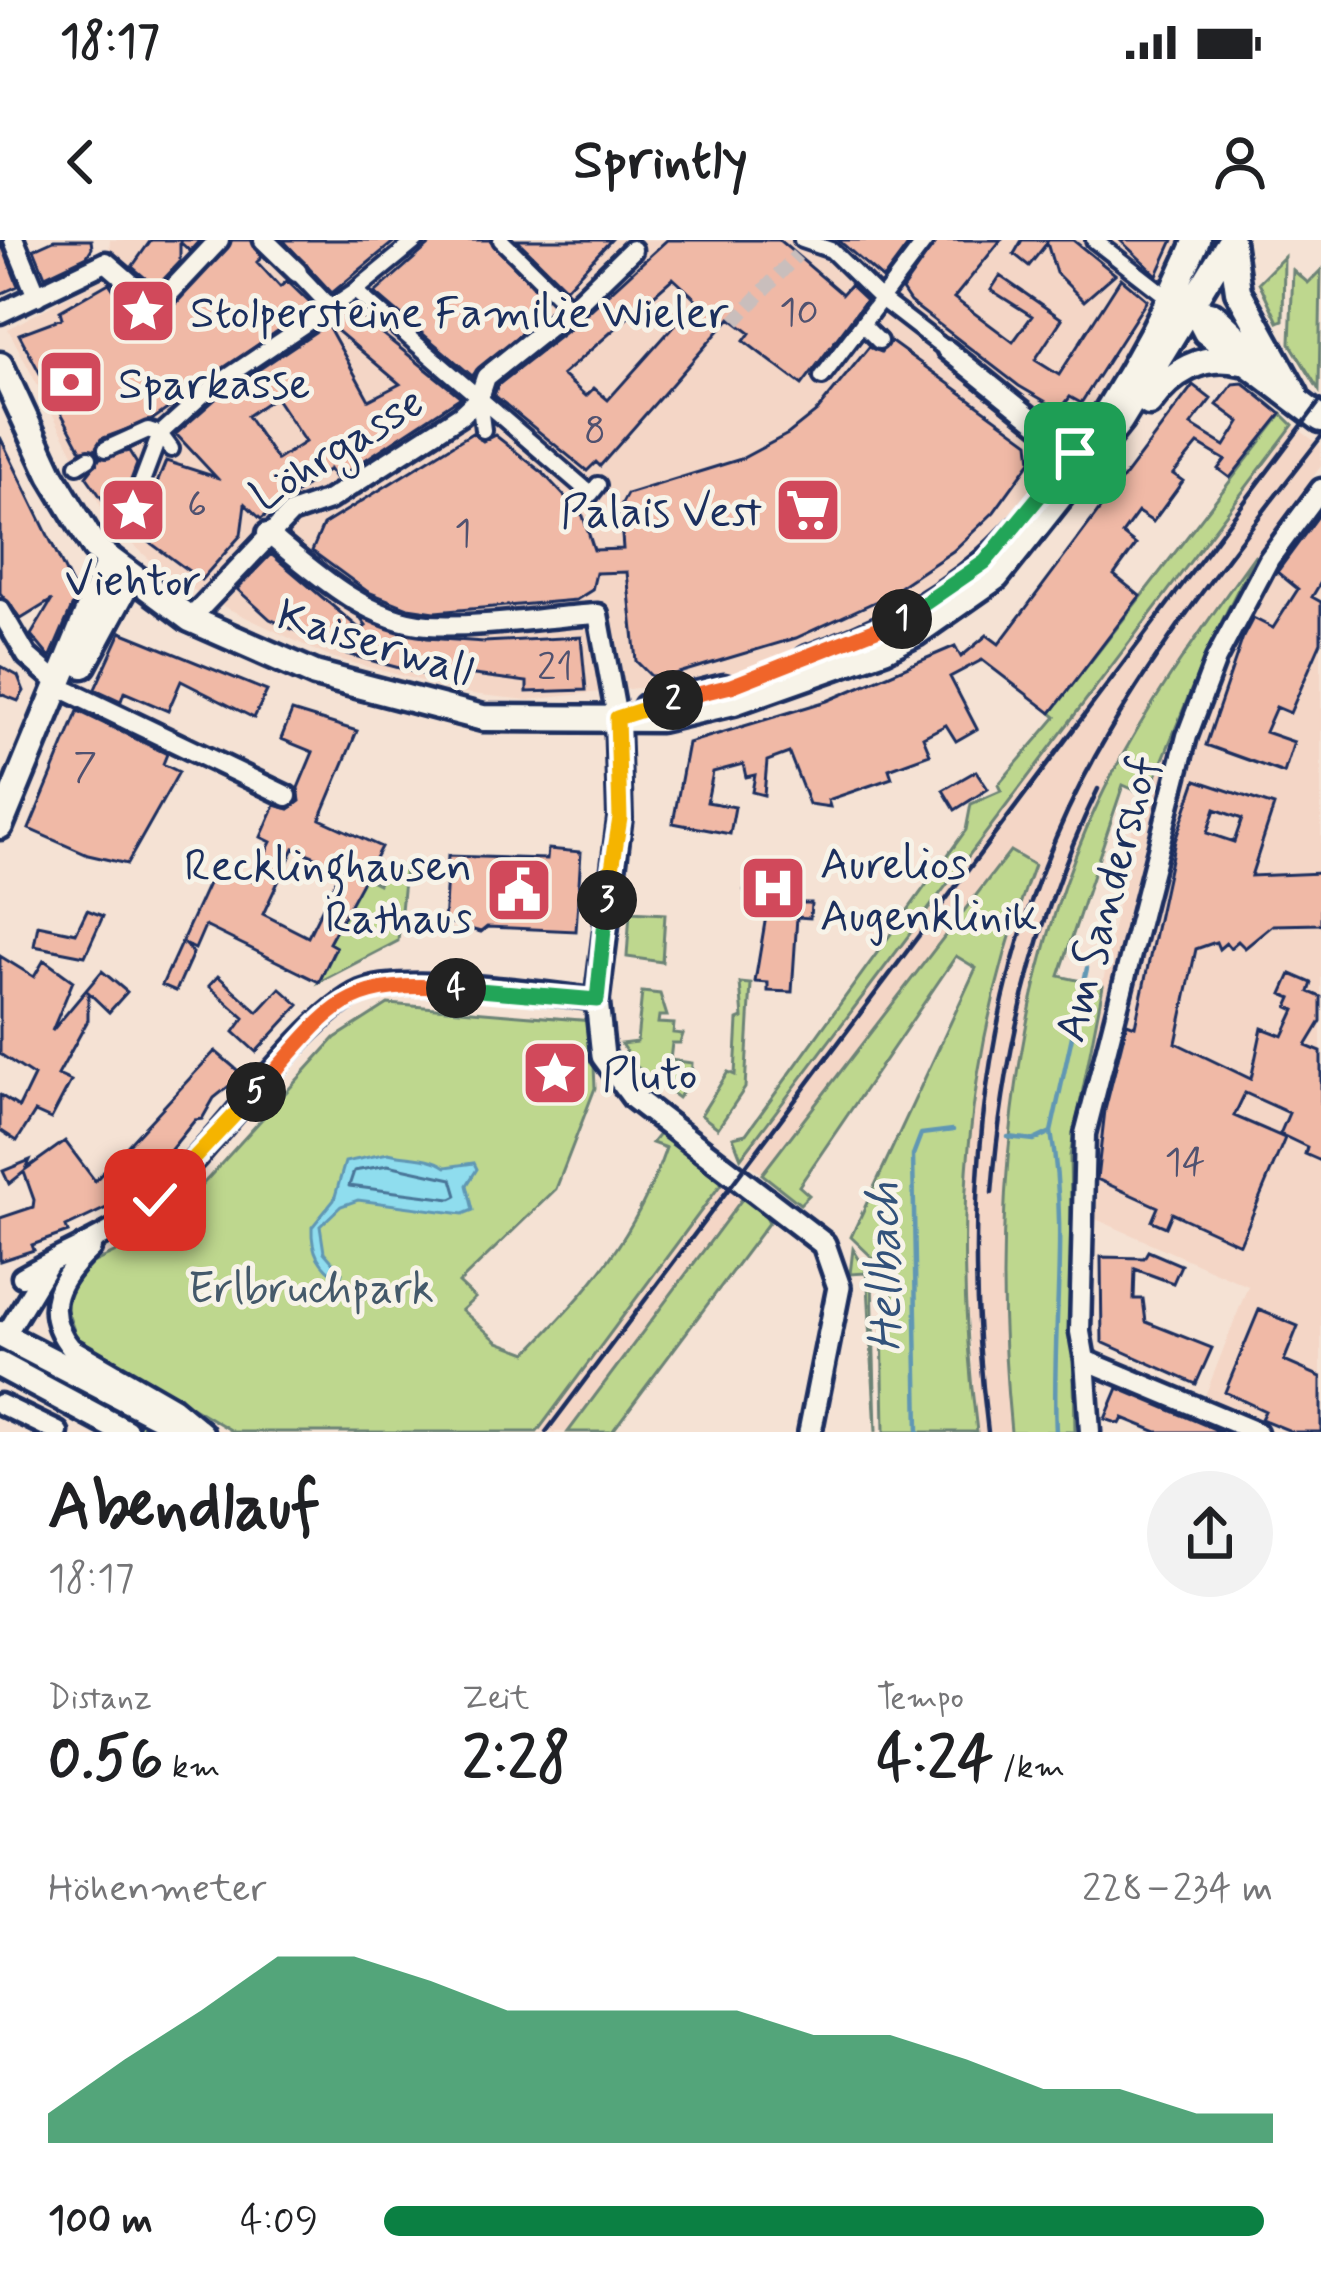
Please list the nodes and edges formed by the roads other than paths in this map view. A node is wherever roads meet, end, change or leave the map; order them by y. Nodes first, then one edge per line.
1 (14, 240) edge
2 (100, 240) edge
3 (219, 240) edge
4 (264, 240) edge
5 (417, 240) edge
6 (501, 240) edge
7 (926, 240) edge
8 (1094, 240) edge
9 (1197, 240) edge
10 (1231, 240) edge
11 (636, 245) edge
12 (802, 246) edge
13 (106, 262) junction
14 (297, 272) joint
15 (355, 291) junction
16 (38, 296) junction
17 (881, 299) junction
18 (330, 307) junction
19 (1176, 307) junction
20 (571, 309) junction
21 (0, 313) edge
22 (862, 324) junction
23 (879, 341) dead end
24 (947, 350) joint
25 (1246, 363) junction
26 (0, 365) edge
27 (822, 377) dead end
28 (479, 398) junction
29 (1312, 412) edge
30 (484, 430) dead end
31 (160, 434) junction
32 (108, 443) dead end
33 (171, 449) dead end
34 (1088, 455) junction
35 (595, 489) dead end
36 (1321, 489) edge
37 (123, 532) dead end
38 (267, 533) junction
39 (109, 561) junction
40 (130, 578) junction
41 (0, 610) edge
42 (190, 619) junction
43 (64, 687) junction
44 (617, 718) junction
45 (286, 796) dead end
46 (0, 826) edge
47 (597, 1000) junction
48 (103, 1237) junction
49 (51, 1261) junction
50 (22, 1276) dead end
51 (2, 1335) edge
52 (1084, 1360) junction
53 (0, 1365) edge
54 (0, 1404) edge
55 (58, 1432) edge
56 (125, 1432) edge
57 (190, 1432) edge
58 (203, 1432) edge
59 (810, 1432) edge
60 (1090, 1432) edge
61 (1257, 1432) edge

1 - 16 street
2 - 13 street
3 - 13 street
4 - 14 street
5 - 15 street
6 - 20 street
7 - 17 street
8 - 19 street
9 - 19 main road
10 - 19 main road
10 - 29 main road
11 - 20 street, Löhrgasse
12 - 17 street
13 - 16 street
14 - 18 street
15 - 18 street
15 - 28 street
16 - 21 street
17 - 22 street
17 - 24 street
18 - 31 street
19 - 25 main road
19 - 29 main road
19 - 34 main road, Kaiserwall
20 - 28 street, Löhrgasse
22 - 23 street
22 - 27 street
24 - 34 street
25 - 29 main road
25 - 34 main road
26 - 39 main road, Kaiserwall
28 - 30 street
28 - 35 street
28 - 38 street, Löhrgasse
31 - 32 street
31 - 33 street
31 - 37 street
34 - 44 main road, Kaiserwall
36 - 52 street, Am Sandershof
38 - 42 street, Löhrgasse
38 - 44 street
39 - 40 main road, Kaiserwall
39 - 43 main road
40 - 42 main road, Kaiserwall
40 - 43 main road
41 - 43 street
42 - 44 main road, Kaiserwall
43 - 45 street
43 - 46 main road
44 - 47 street
47 - 48 street
47 - 59 street
48 - 49 street
48 - 58 street
49 - 50 street
49 - 51 street
51 - 57 main road
52 - 60 street, Am Sandershof
52 - 61 street
53 - 56 main road
54 - 55 street

